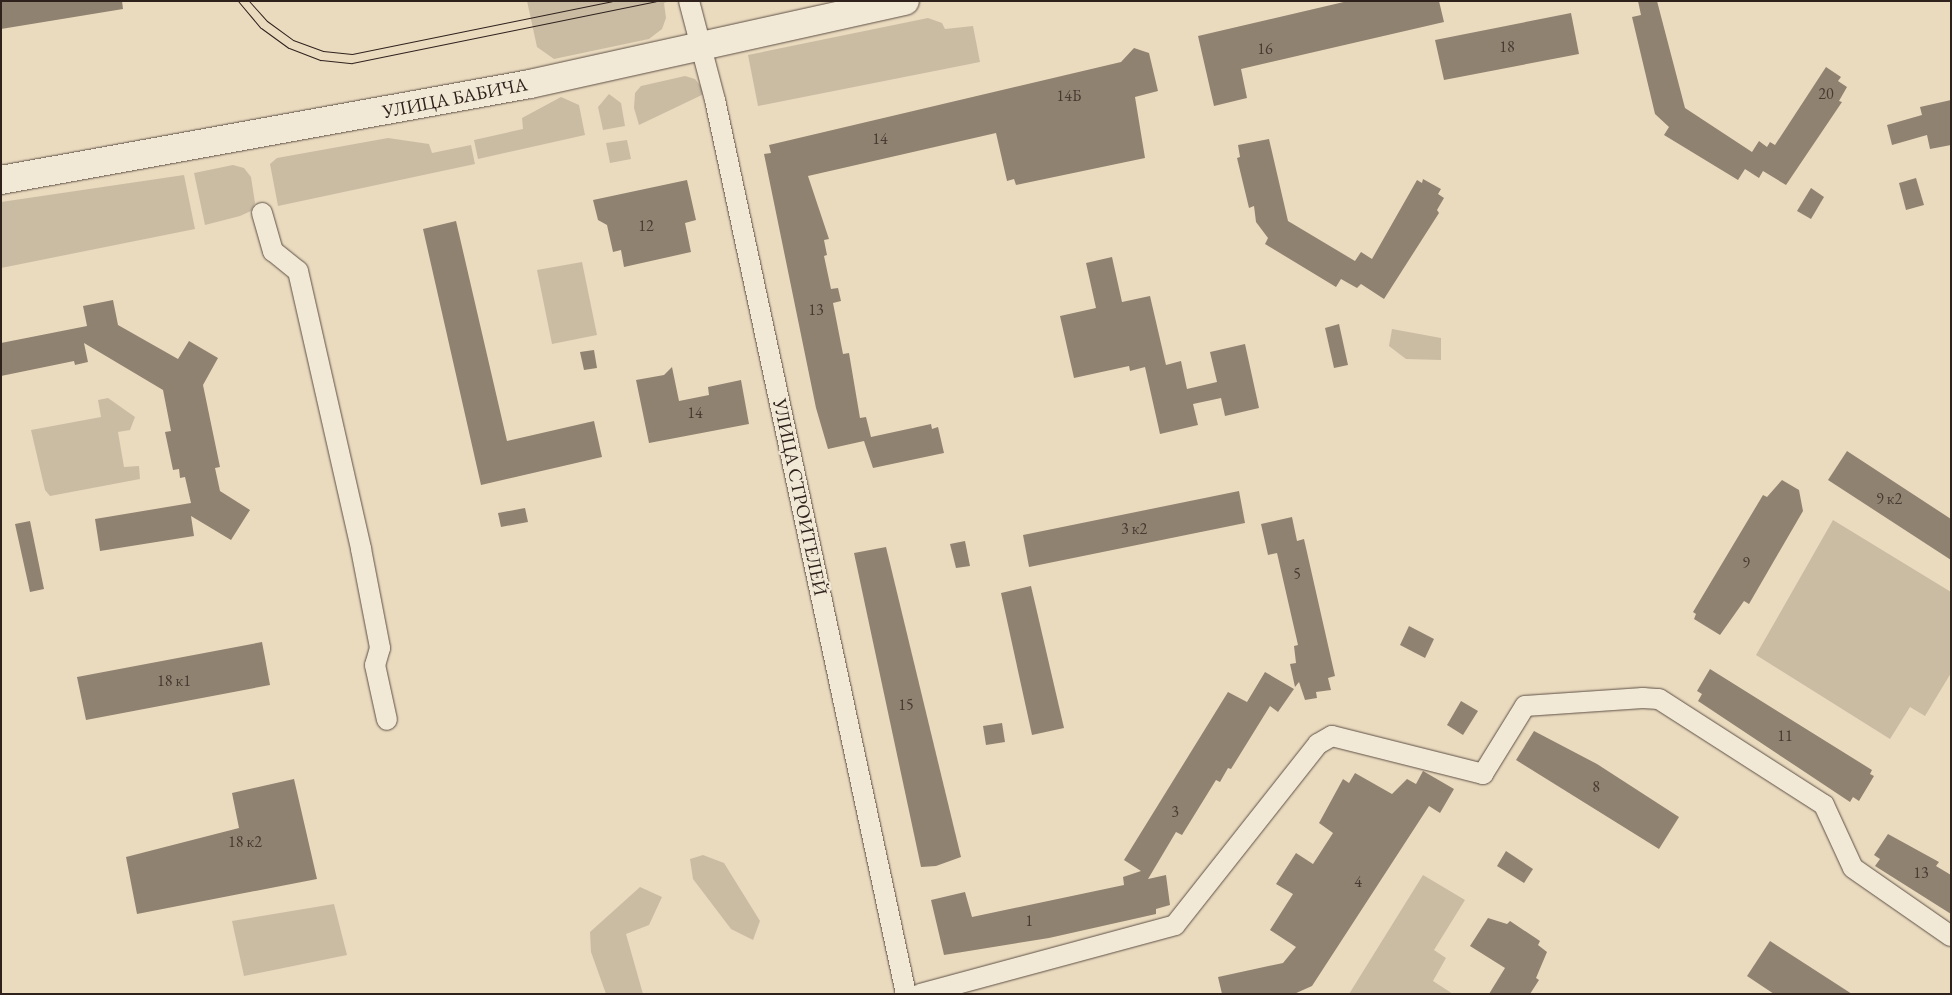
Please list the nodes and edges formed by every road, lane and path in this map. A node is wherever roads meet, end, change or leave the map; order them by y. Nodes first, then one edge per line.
1 (689, 1) edge
2 (905, 1) edge
3 (702, 46) junction
4 (1, 180) edge
5 (262, 213) dead end
6 (387, 720) dead end
7 (1951, 936) edge
8 (906, 994) edge
9 (920, 994) edge

1 - 3 street, УЛИЦА СТРОИТЕЛЕЙ
2 - 3 street, УЛИЦА БАБИЧА
3 - 4 street, УЛИЦА БАБИЧА
3 - 8 street, УЛИЦА СТРОИТЕЛЕЙ
5 - 6 street
7 - 9 street

